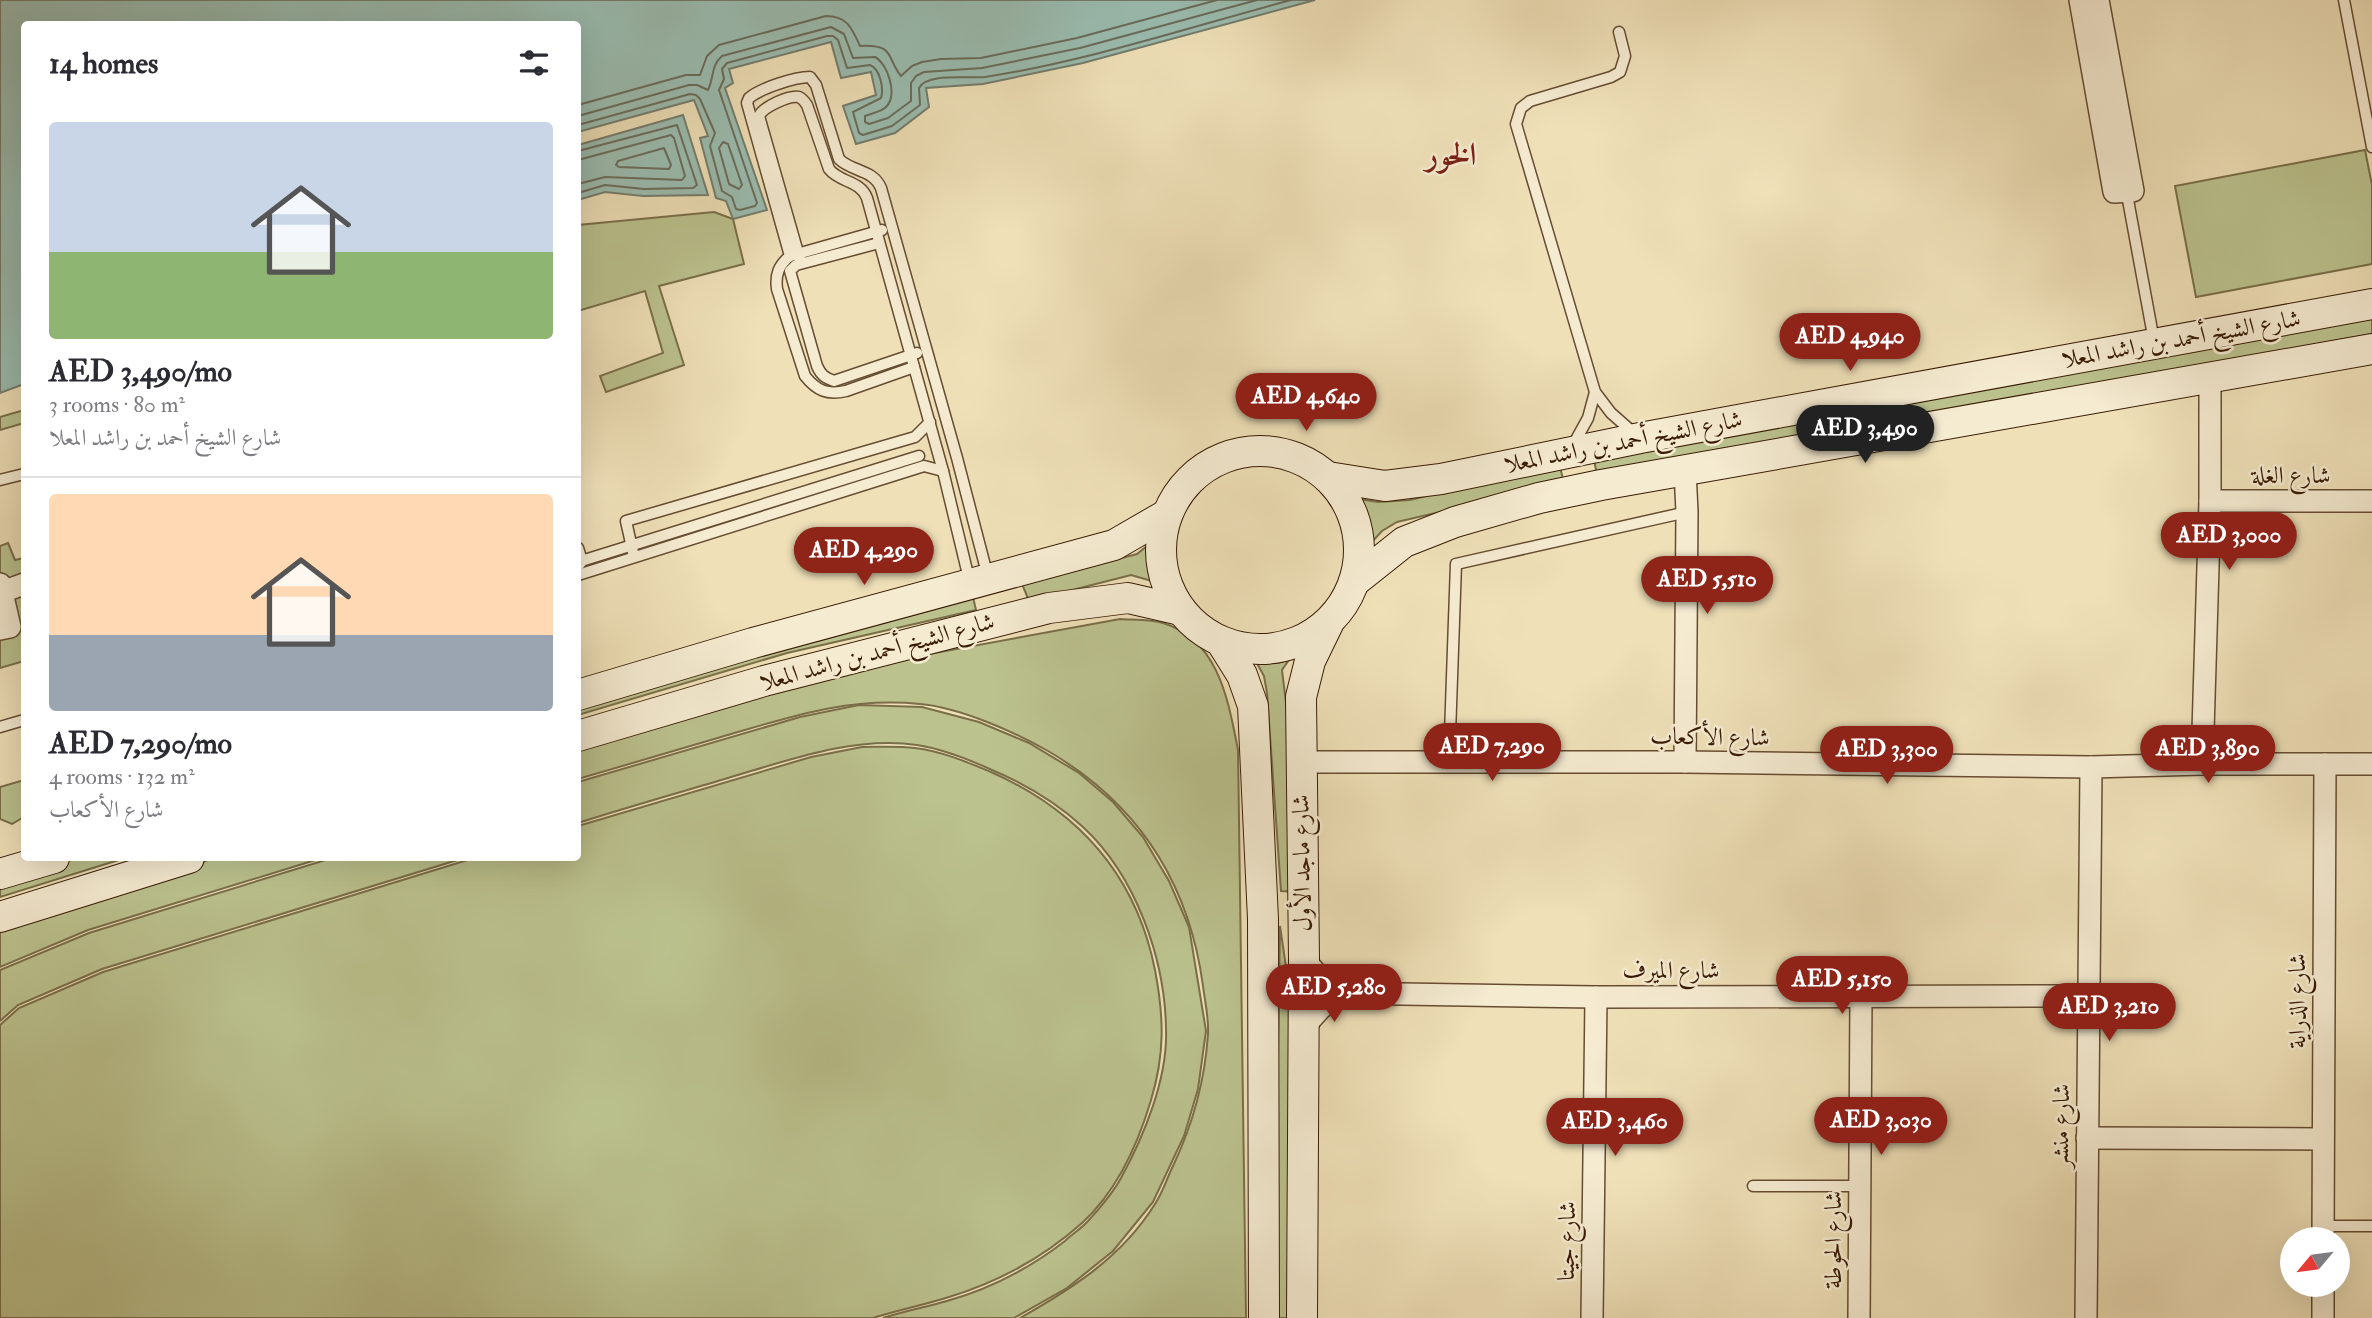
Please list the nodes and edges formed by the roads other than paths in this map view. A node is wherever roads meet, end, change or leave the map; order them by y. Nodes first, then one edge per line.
1 (2080, 0) edge
2 (2091, 0) edge
3 (2098, 0) edge
4 (2344, 0) edge
5 (1619, 32) dead end
6 (2372, 147) edge
7 (2127, 191) junction
8 (892, 227) junction
9 (877, 237) junction
10 (796, 257) junction
11 (2372, 304) edge
12 (2154, 344) junction
13 (2372, 349) edge
14 (926, 350) junction
15 (912, 362) junction
16 (2210, 379) junction
17 (1595, 392) junction
18 (930, 422) junction
19 (915, 437) junction
20 (1640, 438) junction
21 (1567, 452) junction
22 (919, 456) junction
23 (939, 457) junction
24 (957, 458) junction
25 (943, 471) junction
26 (1685, 471) junction
27 (21, 475) edge
28 (1328, 477) junction
29 (0, 480) edge
30 (2210, 501) junction
31 (2372, 501) edge
32 (1686, 512) junction
33 (1166, 514) junction
34 (633, 552) junction
35 (581, 568) edge
36 (1355, 581) junction
37 (980, 582) junction
38 (21, 585) edge
39 (1, 588) edge
40 (1180, 610) junction
41 (1328, 624) junction
42 (0, 629) edge
43 (1222, 643) junction
44 (581, 694) edge
45 (21, 721) edge
46 (0, 727) edge
47 (581, 735) edge
48 (1300, 762) junction
49 (1449, 762) junction
50 (1685, 762) junction
51 (2202, 764) junction
52 (2325, 764) junction
53 (2372, 764) edge
54 (2091, 767) junction
55 (44, 861) edge
56 (179, 861) edge
57 (0, 874) edge
58 (0, 917) edge
59 (1304, 959) junction
60 (1339, 993) junction
61 (1861, 995) junction
62 (2088, 996) junction
63 (1596, 997) junction
64 (1303, 1028) junction
65 (2087, 1138) junction
66 (2323, 1139) junction
67 (1754, 1186) dead end
68 (1860, 1186) junction
69 (2372, 1226) edge
70 (2323, 1227) edge
71 (2350, 1229) edge
72 (2323, 1297) edge
73 (1304, 1316) edge
74 (1264, 1318) edge
75 (1592, 1318) edge
76 (1859, 1318) edge
77 (2086, 1318) edge
78 (2323, 1318) edge

1 - 7 street
2 - 7 lane
3 - 7 street
4 - 6 lane
5 - 17 lane
7 - 12 lane
8 - 9 lane
8 - 10 lane
8 - 14 lane
9 - 10 lane
9 - 10 lane
9 - 15 lane
10 - 15 lane
11 - 12 main road, شارع الشيخ أحمد بن راشد المعلا
12 - 20 main road, شارع الشيخ أحمد بن راشد المعلا
13 - 16 main road, شارع الشيخ أحمد بن راشد المعلا
14 - 15 lane
14 - 24 lane
15 - 18 lane
16 - 26 main road, شارع الشيخ أحمد بن راشد المعلا
16 - 30 street
17 - 20 lane
17 - 21 lane
18 - 19 lane
18 - 23 lane
19 - 22 lane
19 - 34 lane
20 - 21 main road, شارع الشيخ أحمد بن راشد المعلا
21 - 28 main road, شارع الشيخ أحمد بن راشد المعلا
22 - 23 lane
22 - 34 lane
23 - 24 lane
23 - 25 lane
24 - 37 lane
25 - 34 lane
25 - 37 lane
26 - 32 street
26 - 36 main road, شارع الشيخ أحمد بن راشد المعلا
27 - 29 lane
28 - 33 main road
28 - 36 main road
30 - 31 street, شارع الغلة
30 - 51 street
32 - 49 lane
32 - 50 street
33 - 37 main road, شارع الشيخ أحمد بن راشد المعلا
33 - 40 main road
34 - 35 lane
36 - 41 main road
37 - 44 main road, شارع الشيخ أحمد بن راشد المعلا
38 - 39 street
39 - 42 street
40 - 43 main road
40 - 47 main road, شارع الشيخ أحمد بن راشد المعلا
41 - 43 main road
41 - 48 main road, شارع ماجد الأول
43 - 74 main road, شارع ماجد الأول
45 - 46 lane
48 - 49 street, شارع الأكعاب
48 - 59 main road, شارع ماجد الأول
49 - 50 street, شارع الأكعاب
50 - 54 street, شارع الأكعاب
51 - 52 street, شارع الأكعاب
51 - 54 street, شارع الأكعاب
52 - 53 street, شارع الأكعاب
52 - 66 street, شارع الذراية
54 - 62 street, شارع منشر
55 - 57 main road
56 - 58 main road
59 - 60 street
59 - 64 main road, شارع ماجد الأول
60 - 63 street, شارع الميرف
60 - 64 street
61 - 62 street, شارع الميرف
61 - 63 street, شارع الميرف
61 - 68 street, شارع الحوطة
62 - 65 street, شارع منشر
63 - 75 street, شارع جيتا
64 - 73 main road, شارع ماجد الأول
65 - 66 street
65 - 77 street, شارع منشر
66 - 70 street, شارع الذراية
67 - 68 lane
68 - 76 street, شارع الحوطة
69 - 71 lane
72 - 78 street

